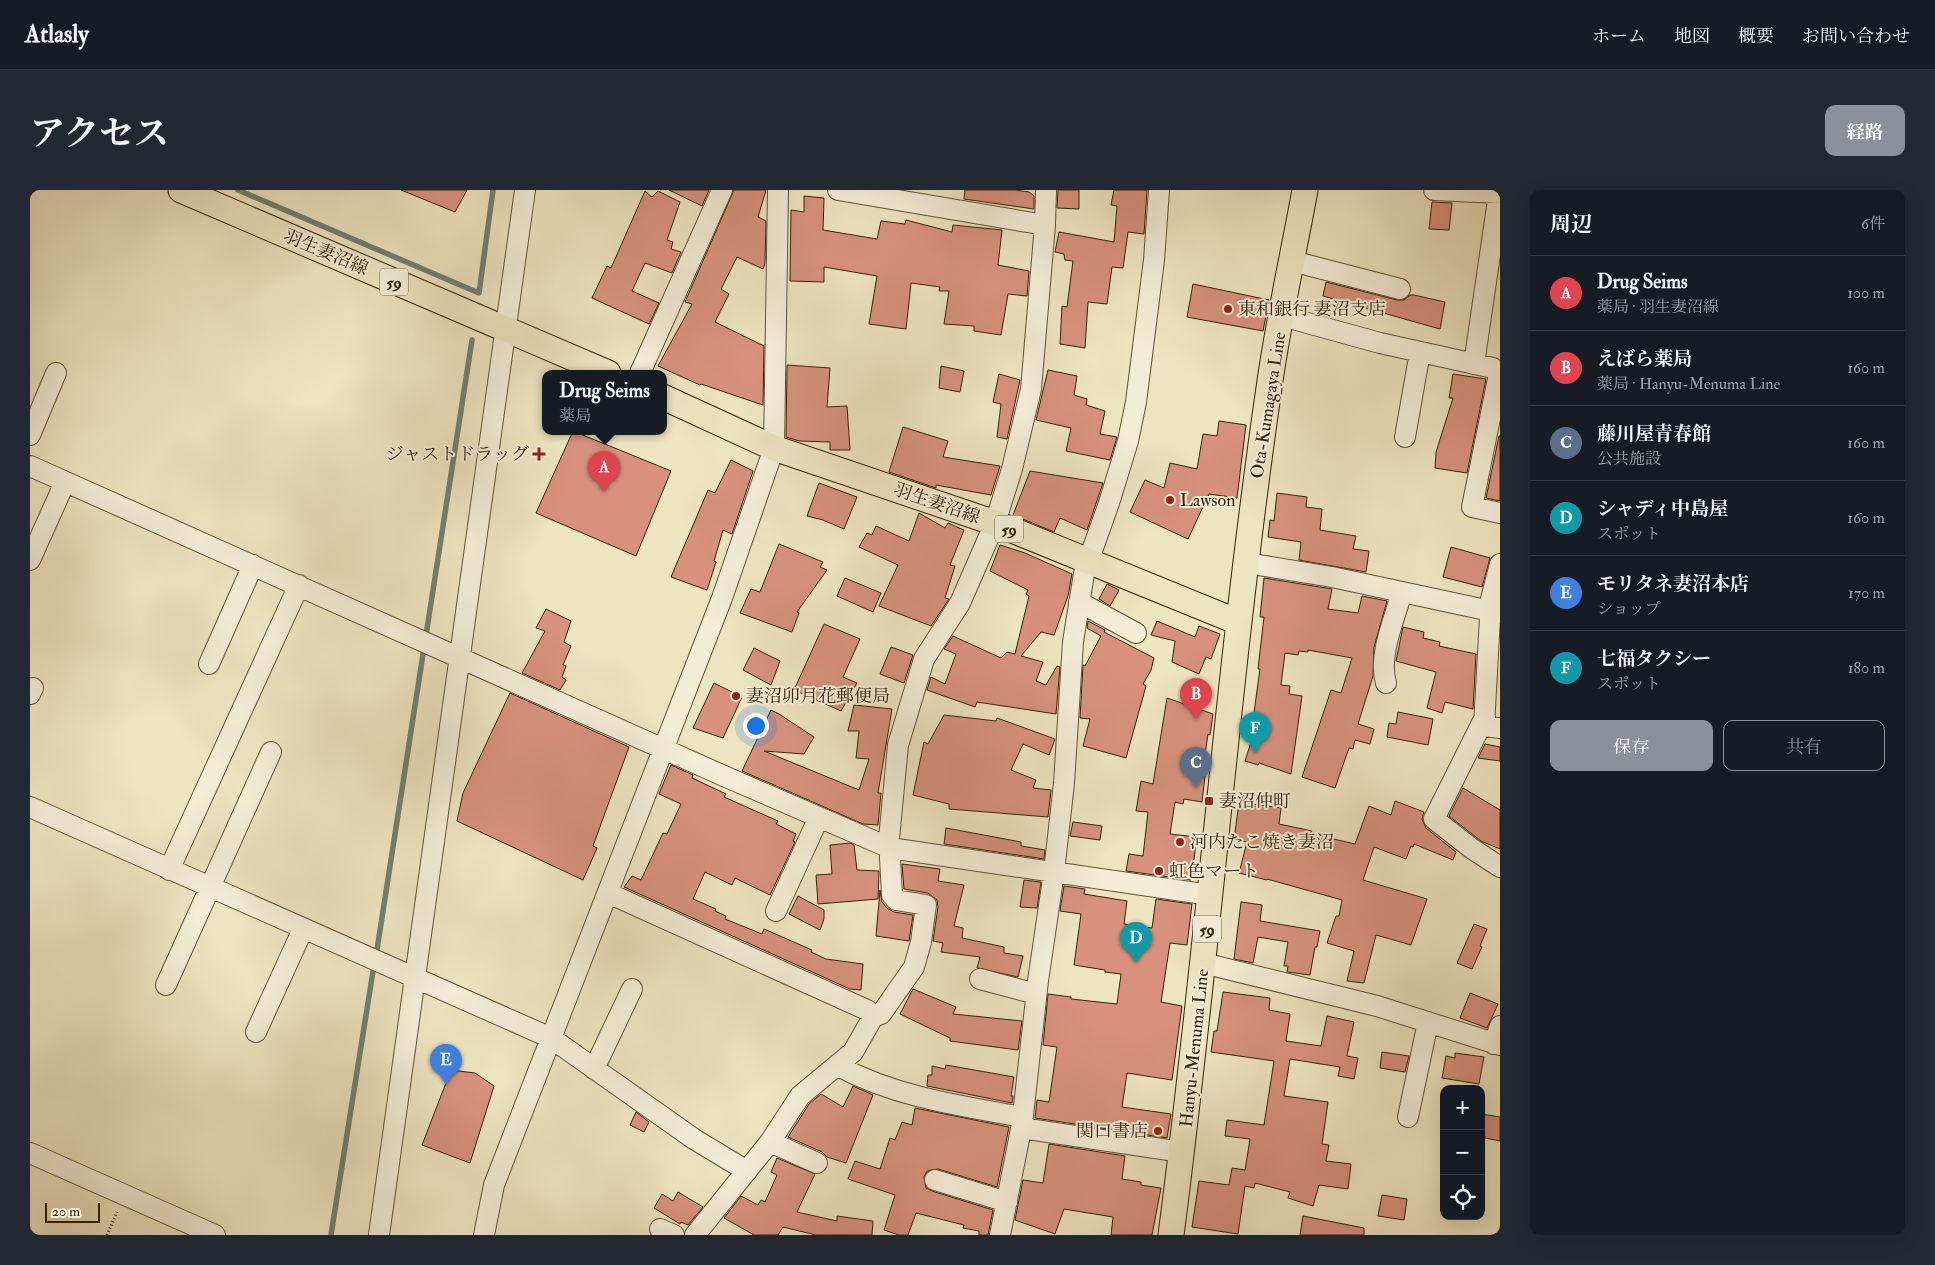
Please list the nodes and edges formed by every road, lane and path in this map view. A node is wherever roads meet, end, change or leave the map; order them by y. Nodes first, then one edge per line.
1 (181, 190) edge
2 (524, 190) edge
3 (722, 190) edge
4 (778, 190) edge
5 (838, 190) edge
6 (1046, 190) edge
7 (1159, 190) edge
8 (1305, 190) edge
9 (1434, 190) edge
10 (1500, 193) edge
11 (1045, 225) junction
12 (1292, 261) junction
13 (1400, 289) dead end
14 (1282, 316) junction
15 (505, 330) junction
16 (1420, 352) junction
17 (1474, 364) junction
18 (601, 370) edge
19 (641, 370) edge
20 (56, 373) dead end
21 (667, 399) edge
22 (30, 435) edge
23 (1405, 437) dead end
24 (774, 448) junction
25 (30, 466) edge
26 (65, 482) junction
27 (1500, 513) edge
28 (995, 523) junction
29 (30, 560) edge
30 (1086, 560) junction
31 (1246, 563) junction
32 (1500, 564) edge
33 (252, 565) junction
34 (299, 585) junction
35 (1402, 592) junction
36 (1079, 602) junction
37 (1496, 612) edge
38 (1238, 622) junction
39 (1136, 633) dead end
40 (460, 657) junction
41 (209, 664) dead end
42 (1386, 683) dead end
43 (1492, 723) edge
44 (663, 748) junction
45 (271, 752) dead end
46 (30, 808) edge
47 (818, 817) junction
48 (890, 848) junction
49 (1500, 867) edge
50 (169, 870) junction
51 (1054, 872) junction
52 (211, 888) junction
53 (608, 893) junction
54 (1210, 895) junction
55 (776, 911) dead end
56 (303, 929) junction
57 (1203, 963) junction
58 (415, 979) junction
59 (980, 980) dead end
60 (166, 985) dead end
61 (632, 990) dead end
62 (1036, 994) junction
63 (872, 1017) junction
64 (1428, 1022) junction
65 (256, 1032) dead end
66 (551, 1038) junction
67 (1498, 1038) edge
68 (838, 1066) junction
69 (594, 1069) junction
70 (1408, 1116) dead end
71 (1022, 1124) junction
72 (770, 1142) junction
73 (1182, 1152) junction
74 (30, 1153) edge
75 (816, 1163) dead end
76 (747, 1171) junction
77 (935, 1180) dead end
78 (125, 1195) junction
79 (1006, 1202) junction
80 (107, 1235) edge
81 (215, 1235) edge
82 (379, 1235) edge
83 (484, 1235) edge
84 (695, 1235) edge
85 (1000, 1235) edge
86 (1171, 1235) edge

1 - 15 main road, 羽生妻沼線 / 59
2 - 15 street
3 - 19 street
4 - 24 street
5 - 11 street
6 - 11 street
7 - 30 street
8 - 12 main road, Ota-Kumagaya Line
9 - 10 street
10 - 17 street
11 - 28 street
12 - 13 street
12 - 14 main road, Ota-Kumagaya Line
14 - 16 street
14 - 31 main road, Ota-Kumagaya Line
15 - 18 main road, 羽生妻沼線 / 59
15 - 40 street
16 - 17 street
16 - 23 street
17 - 27 street
20 - 22 street
21 - 24 main road, 羽生妻沼線 / 59
24 - 28 main road, 羽生妻沼線 / 59
24 - 44 street
25 - 26 street
26 - 29 street
26 - 33 street
28 - 30 main road, 羽生妻沼線 / 59
28 - 48 street
30 - 36 street
30 - 38 main road, 羽生妻沼線 / 59
31 - 35 street
31 - 38 main road, Ota-Kumagaya Line
32 - 37 street
33 - 34 street
33 - 41 street
34 - 40 street
34 - 50 street
35 - 37 street
35 - 42 street
36 - 39 street
36 - 51 street
37 - 43 street
38 - 54 main road, Hanyu-Menuma Line / 59
40 - 44 street
40 - 58 street
43 - 49 street
44 - 47 street
44 - 53 street
45 - 52 street
46 - 50 street
47 - 48 street
47 - 55 street
48 - 51 street
48 - 63 street
50 - 52 street
51 - 54 street
51 - 62 street
52 - 56 street
52 - 60 street
53 - 63 street
53 - 66 street
54 - 57 main road, Hanyu-Menuma Line / 59
56 - 58 street
56 - 65 street
57 - 64 street
57 - 73 main road, Hanyu-Menuma Line / 59
58 - 66 street
58 - 82 street
59 - 62 street
61 - 69 street
62 - 71 street
63 - 68 street
64 - 67 street
64 - 70 street
66 - 69 street
66 - 83 street
68 - 71 street
68 - 72 street
69 - 76 street
71 - 73 street
71 - 79 street
72 - 75 street
72 - 76 street
73 - 86 main road, Hanyu-Menuma Line / 59
74 - 78 street
76 - 84 street
77 - 79 street
78 - 80 path
78 - 81 street
79 - 85 street

